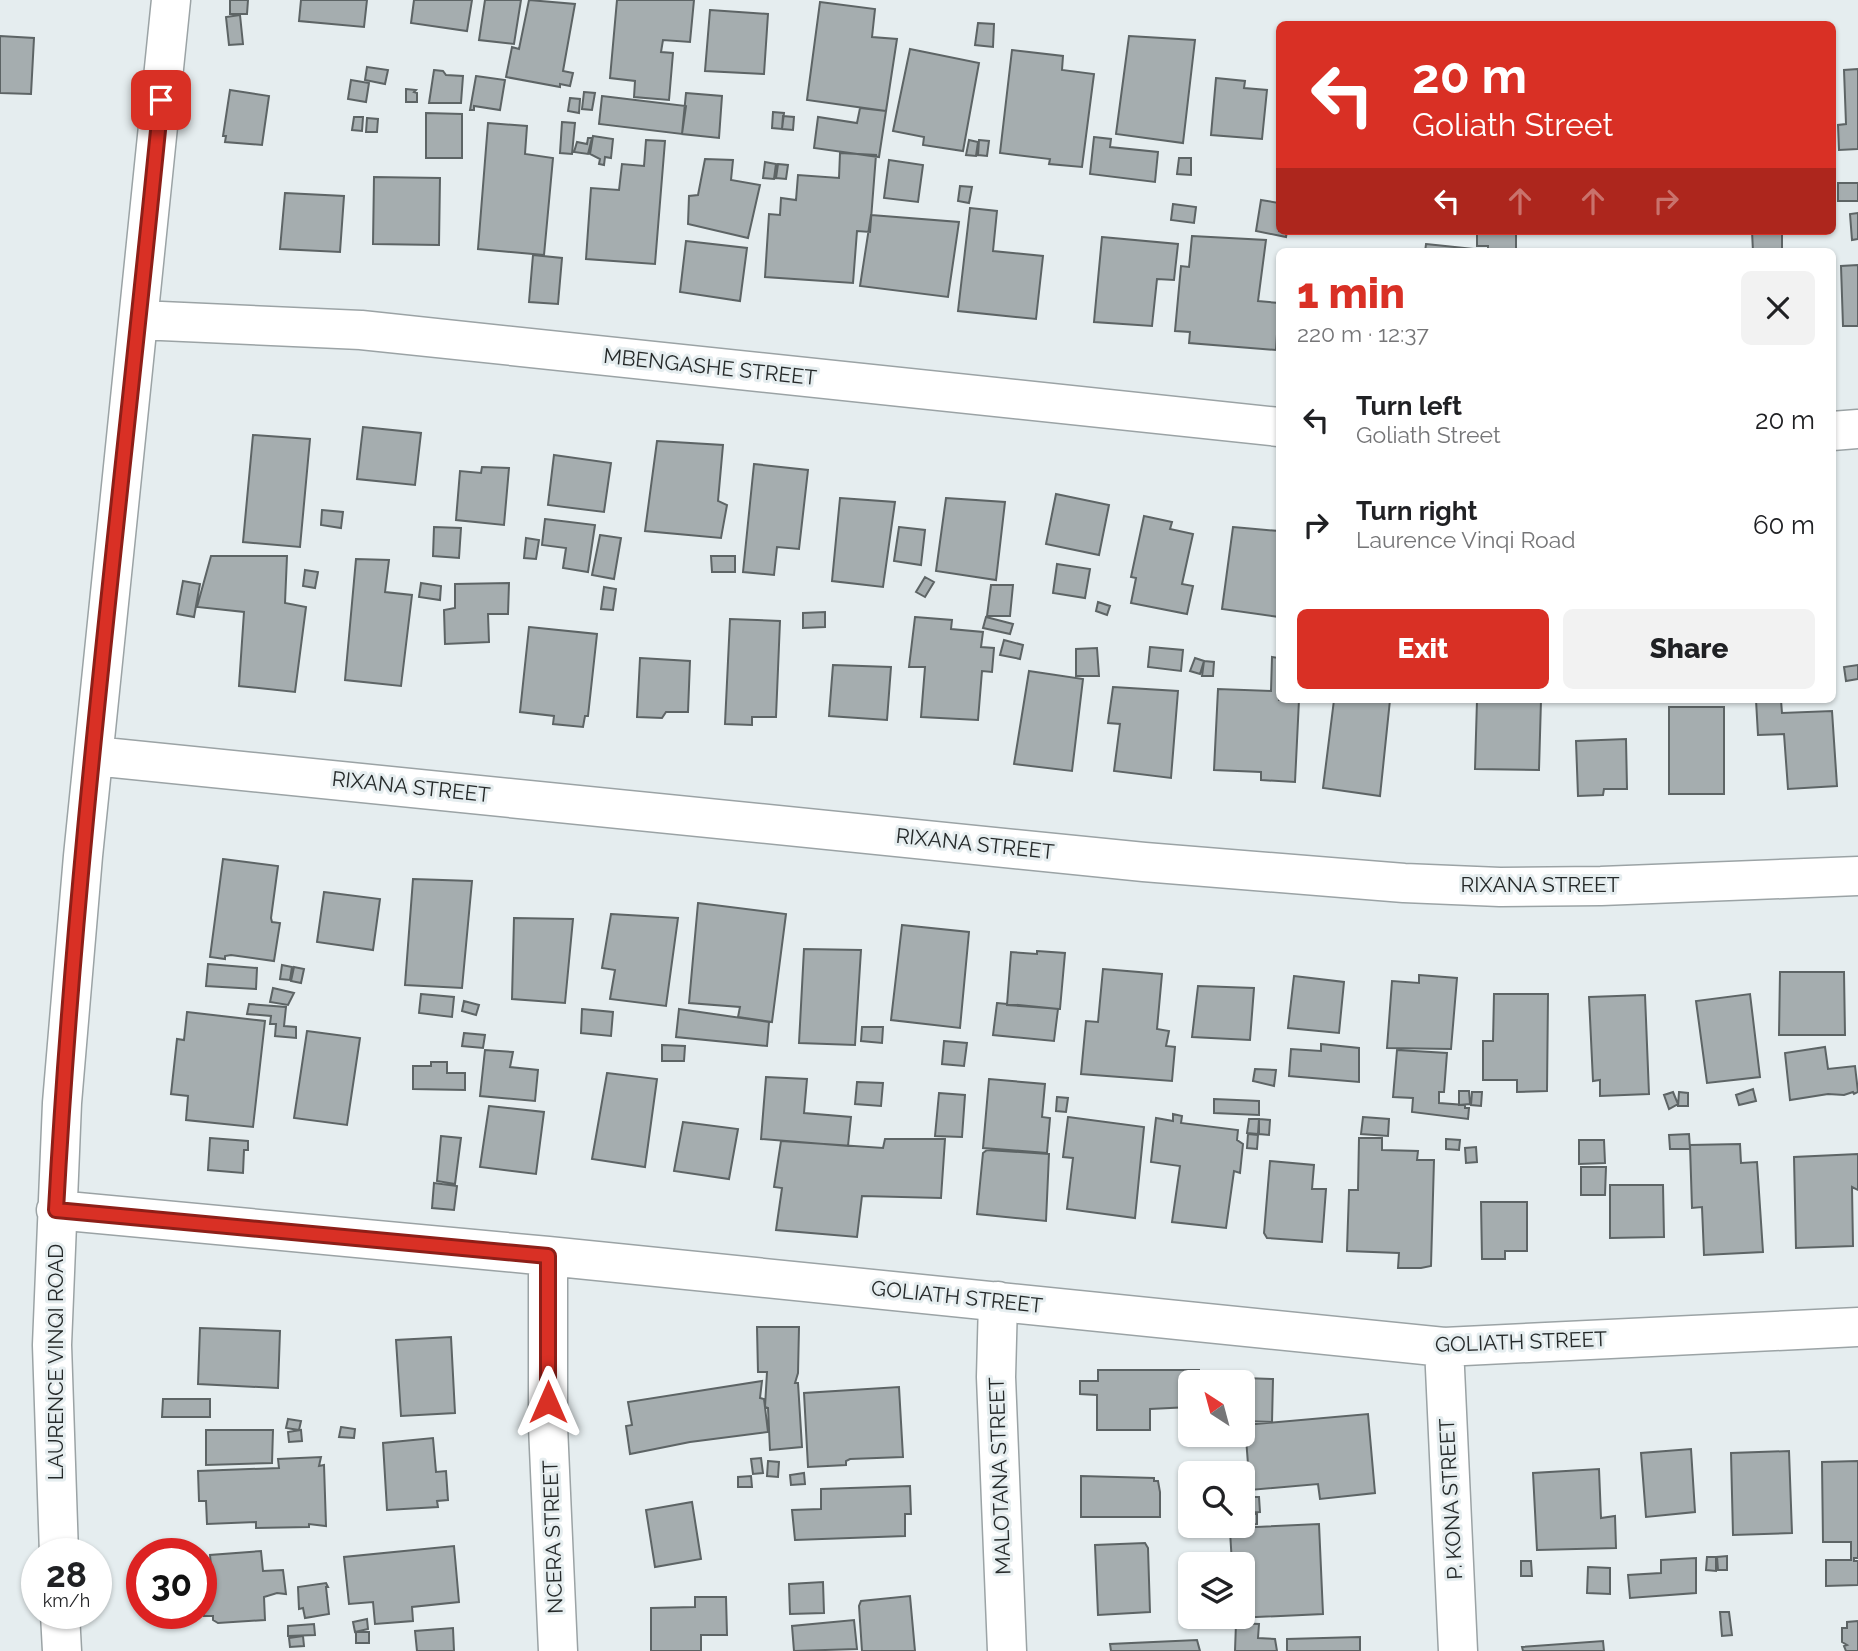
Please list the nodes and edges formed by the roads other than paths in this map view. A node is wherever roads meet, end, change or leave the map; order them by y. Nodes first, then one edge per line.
1 (170, 0) edge
2 (139, 320) junction
3 (1276, 427) edge
4 (1858, 429) edge
5 (1836, 431) edge
6 (94, 756) junction
7 (1858, 876) edge
8 (56, 1210) junction
9 (548, 1256) junction
10 (998, 1301) junction
11 (1858, 1327) edge
12 (1444, 1347) junction
13 (58, 1538) edge
14 (61, 1629) edge
15 (62, 1651) edge
16 (558, 1651) edge
17 (1007, 1651) edge
18 (1458, 1651) edge

1 - 2 street, LAURENCE VINQI ROAD
2 - 3 street, MBENGASHE STREET
2 - 6 street, LAURENCE VINQI ROAD
4 - 5 street
6 - 7 street, RIXANA STREET
6 - 8 street, LAURENCE VINQI ROAD
8 - 9 street, GOLIATH STREET
8 - 13 street, LAURENCE VINQI ROAD
9 - 10 street, GOLIATH STREET
9 - 16 street, NCERA STREET
10 - 12 street, GOLIATH STREET
10 - 17 street, MALOTANA STREET
11 - 12 street, GOLIATH STREET
12 - 18 street, P. KONA STREET
14 - 15 street

